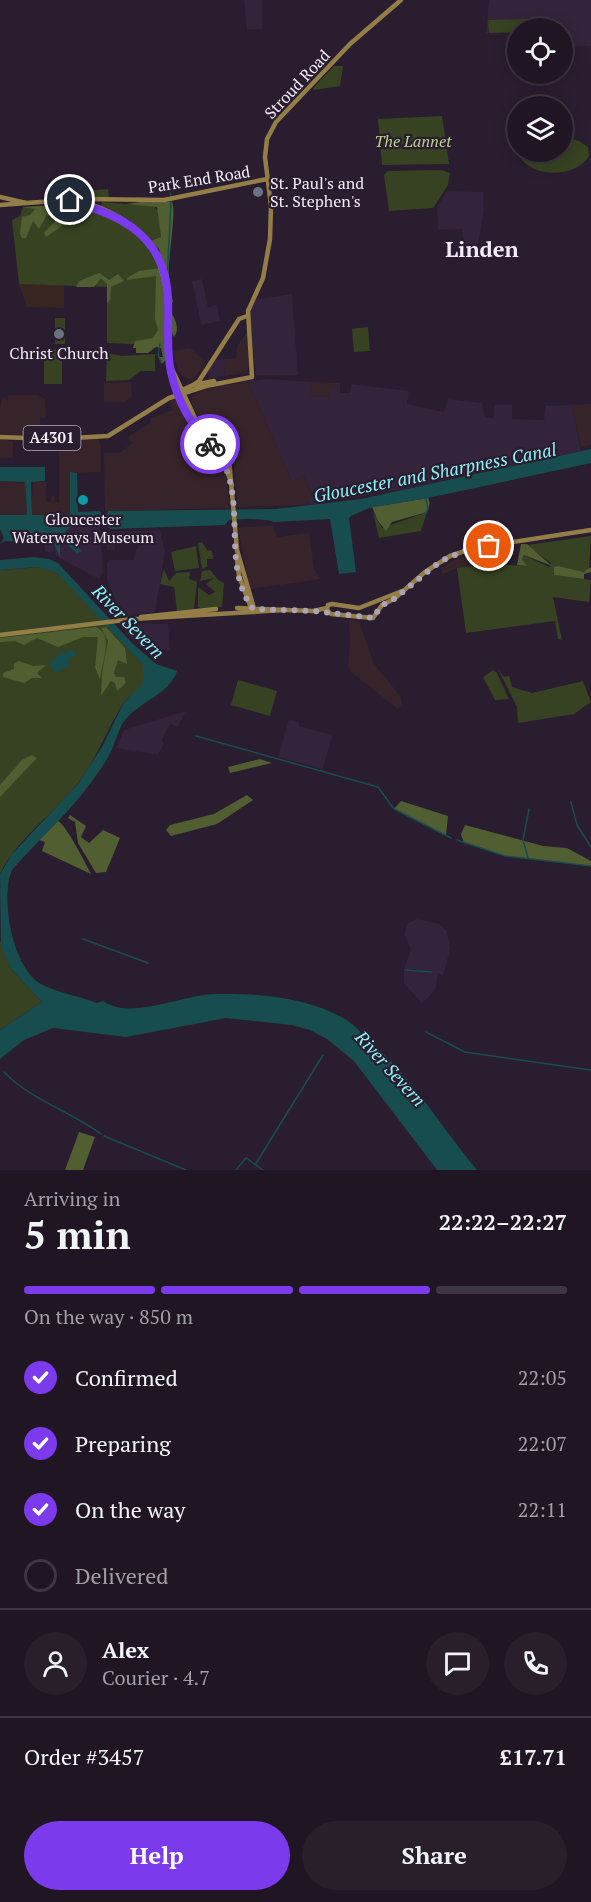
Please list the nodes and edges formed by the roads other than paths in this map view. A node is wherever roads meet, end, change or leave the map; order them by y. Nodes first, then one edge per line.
1 (402, 0) edge
2 (267, 179) junction
3 (0, 197) edge
4 (77, 200) junction
5 (99, 200) junction
6 (67, 201) junction
7 (26, 203) junction
8 (86, 204) junction
9 (0, 205) edge
10 (247, 316) junction
11 (170, 364) junction
12 (206, 369) junction
13 (177, 380) junction
14 (191, 385) junction
15 (206, 385) junction
16 (181, 393) junction
17 (190, 406) junction
18 (0, 437) edge
19 (213, 442) junction
20 (591, 530) edge
21 (237, 550) junction
22 (402, 591) junction
23 (245, 594) junction
24 (372, 603) junction
25 (327, 607) junction
26 (237, 608) junction
27 (254, 609) junction
28 (284, 610) junction
29 (378, 610) junction
30 (314, 611) junction
31 (331, 614) junction
32 (133, 619) junction
33 (0, 635) edge

1 - 2 main road, Stroud Road
2 - 5 main road, Park End Road
2 - 10 main road, Stroud Road
3 - 7 main road
4 - 5 main road, Park End Road
4 - 6 main road, Park End Road
4 - 8 main road
5 - 8 main road
6 - 7 main road
6 - 8 main road
7 - 9 main road
8 - 11 main road
10 - 12 main road, Stroud Road
10 - 15 main road
11 - 13 main road
11 - 16 main road
12 - 14 main road, Stroud Road
12 - 15 main road
13 - 14 main road
13 - 16 main road
14 - 15 main road
14 - 16 main road
15 - 16 main road
15 - 17 main road
16 - 17 main road
16 - 18 main road, A4301
16 - 19 main road
17 - 19 main road
19 - 21 main road
20 - 22 main road
21 - 23 main road
21 - 27 main road
22 - 24 main road
22 - 29 main road
23 - 26 main road
23 - 27 main road
24 - 25 main road
24 - 29 main road
25 - 30 main road
25 - 31 main road
26 - 27 main road
26 - 32 main road
27 - 28 main road
27 - 28 main road
27 - 32 main road
28 - 30 main road
29 - 31 main road
30 - 31 main road
32 - 33 main road

